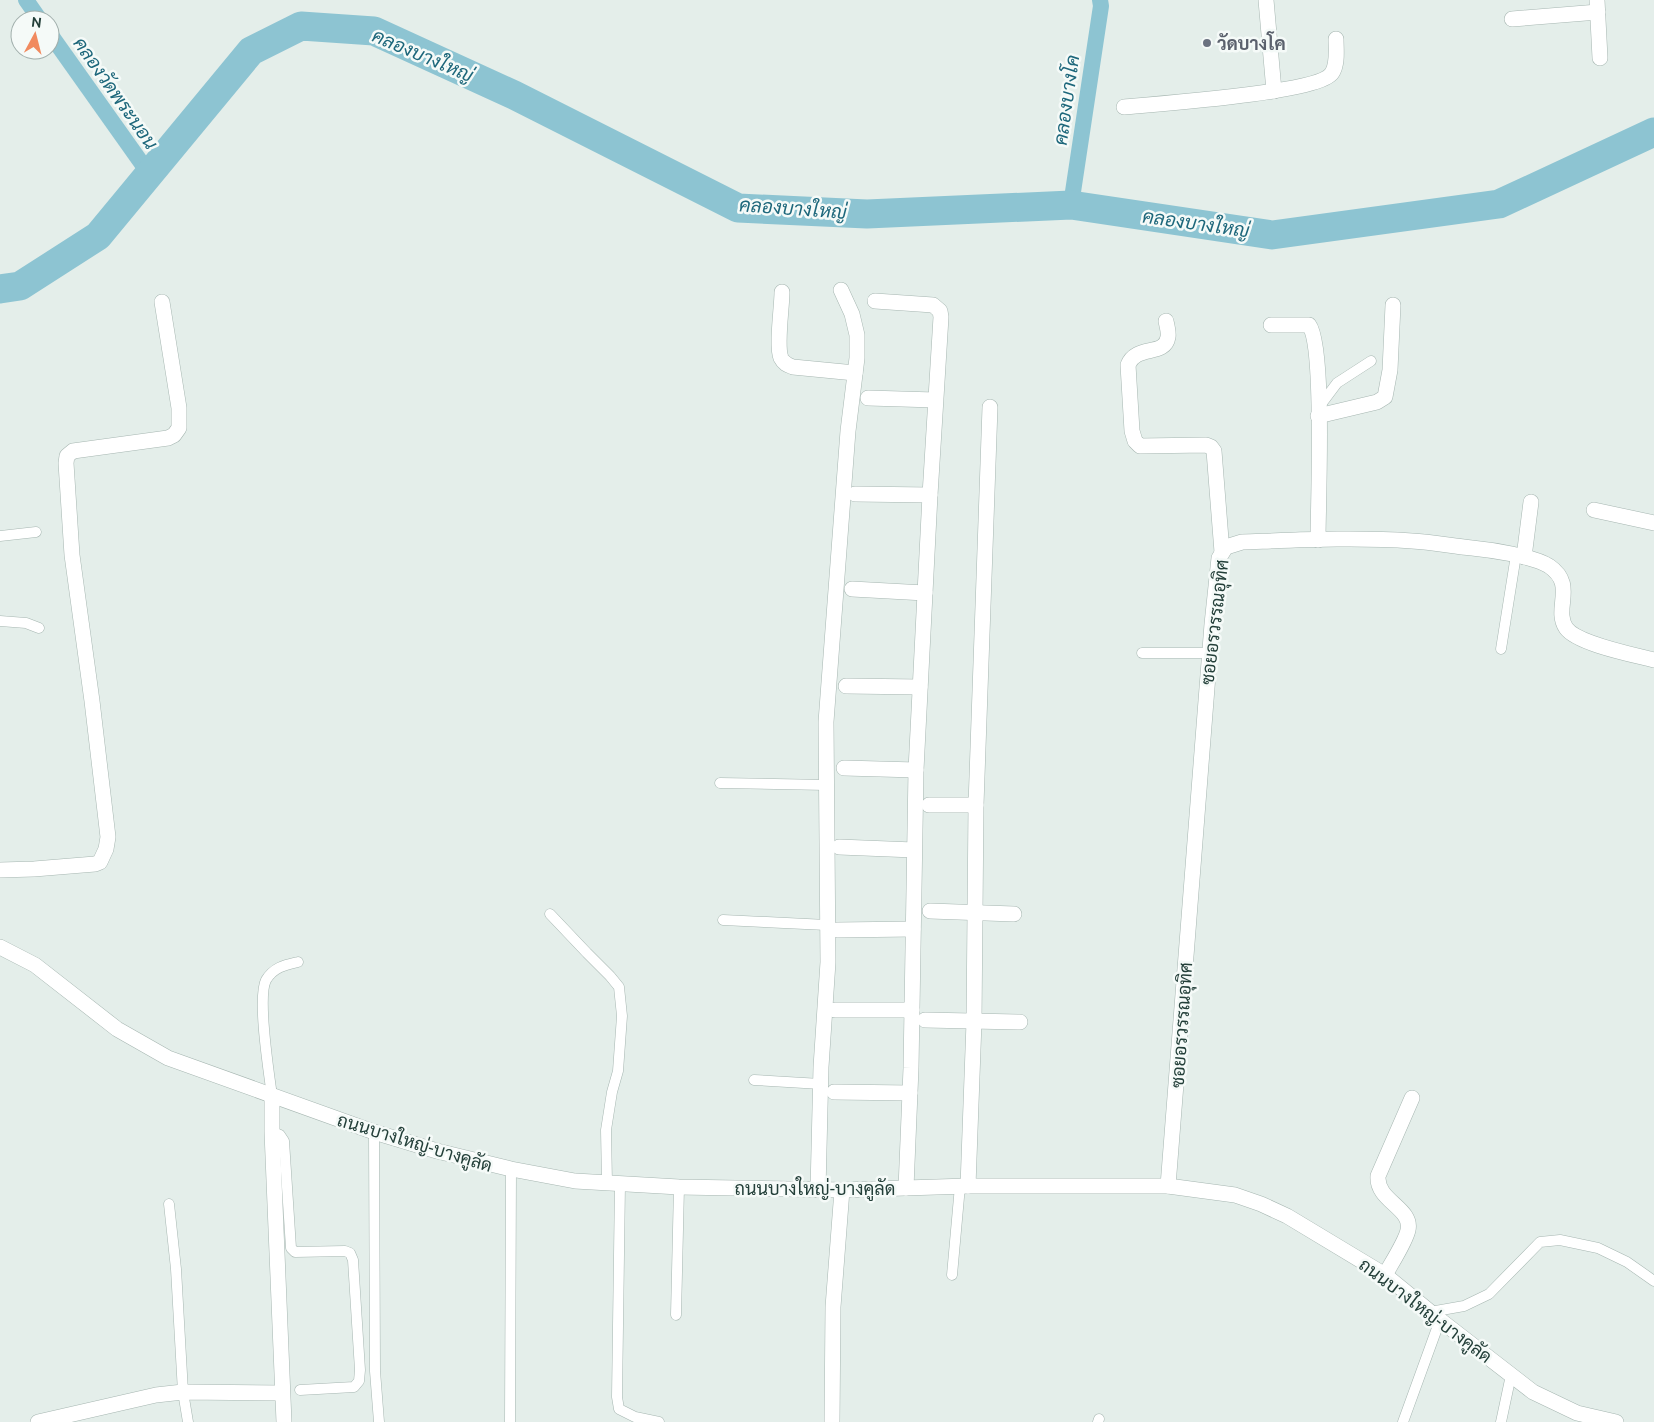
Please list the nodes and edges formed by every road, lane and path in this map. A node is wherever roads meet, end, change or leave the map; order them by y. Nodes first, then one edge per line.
1 (1266, 0) edge
2 (1597, 6) edge
3 (1512, 19) dead end
4 (1336, 39) dead end
5 (1600, 58) dead end
6 (1274, 91) junction
7 (1124, 107) dead end
8 (841, 290) dead end
9 (782, 292) dead end
10 (875, 301) dead end
11 (162, 302) dead end
12 (1393, 304) dead end
13 (1166, 322) dead end
14 (1271, 325) dead end
15 (1371, 361) dead end
16 (855, 373) junction
17 (868, 398) dead end
18 (936, 400) junction
19 (990, 407) dead end
20 (1318, 412) junction
21 (855, 494) dead end
22 (930, 495) junction
23 (1532, 502) dead end
24 (1594, 510) dead end
25 (1654, 523) edge
26 (36, 532) dead end
27 (0, 536) edge
28 (1318, 540) junction
29 (1222, 552) junction
30 (1520, 556) junction
31 (852, 589) dead end
32 (925, 592) junction
33 (0, 621) edge
34 (39, 628) dead end
35 (1501, 649) dead end
36 (1142, 653) dead end
37 (1209, 654) junction
38 (1654, 660) edge
39 (846, 686) dead end
40 (920, 687) junction
41 (844, 768) dead end
42 (916, 770) junction
43 (720, 783) dead end
44 (828, 785) junction
45 (929, 805) dead end
46 (976, 805) junction
47 (839, 847) dead end
48 (914, 850) junction
49 (0, 870) edge
50 (930, 911) dead end
51 (976, 913) junction
52 (550, 914) dead end
53 (1014, 914) dead end
54 (723, 920) dead end
55 (832, 927) junction
56 (913, 929) junction
57 (0, 946) edge
58 (298, 962) dead end
59 (835, 1010) dead end
60 (912, 1010) junction
61 (925, 1020) dead end
62 (974, 1022) junction
63 (1020, 1022) dead end
64 (754, 1080) dead end
65 (827, 1088) junction
66 (910, 1093) junction
67 (272, 1096) junction
68 (1412, 1098) dead end
69 (272, 1132) junction
70 (374, 1132) junction
71 (511, 1170) junction
72 (614, 1184) junction
73 (964, 1186) junction
74 (1168, 1186) junction
75 (679, 1188) junction
76 (906, 1188) junction
77 (818, 1190) junction
78 (842, 1190) junction
79 (170, 1204) dead end
80 (952, 1275) dead end
81 (1385, 1275) junction
82 (1654, 1281) edge
83 (676, 1315) dead end
84 (1435, 1316) junction
85 (1511, 1375) junction
86 (300, 1390) dead end
87 (183, 1392) junction
88 (282, 1393) junction
89 (81, 1417) edge
90 (38, 1422) edge
91 (188, 1422) edge
92 (284, 1422) edge
93 (379, 1422) edge
94 (510, 1422) edge
95 (659, 1422) edge
96 (832, 1422) edge
97 (1403, 1422) edge
98 (1501, 1422) edge
99 (1616, 1422) edge

1 - 6 street
2 - 3 street
2 - 5 street
4 - 6 street
6 - 7 street
8 - 16 street
9 - 16 street
10 - 18 street
11 - 49 street
12 - 20 street
13 - 29 street
14 - 20 street
15 - 20 lane
16 - 44 street
17 - 18 street
18 - 22 street
19 - 46 street
20 - 28 street
21 - 22 street
22 - 32 street
23 - 30 street
24 - 25 street
26 - 27 lane
28 - 29 street, ซอยอรวรรณอุทิศ
28 - 30 street, ซอยอรวรรณอุทิศ
29 - 37 street, ซอยอรวรรณอุทิศ
30 - 35 lane
30 - 38 street, ซอยอรวรรณอุทิศ
31 - 32 street
32 - 40 street
33 - 34 lane
36 - 37 lane
37 - 74 street, ซอยอรวรรณอุทิศ
39 - 40 street
40 - 42 street
41 - 42 street
42 - 48 street
43 - 44 lane
44 - 55 street
45 - 46 street
46 - 51 street
47 - 48 street
48 - 56 street
50 - 51 street
51 - 53 street
51 - 62 street
52 - 72 lane
54 - 55 lane
55 - 56 street
55 - 65 street
56 - 60 street
57 - 67 street, ถนนบางใหญ่-บางคูลัด
58 - 67 lane
59 - 60 street
60 - 66 street
61 - 62 street
62 - 63 street
62 - 73 street
64 - 65 lane
65 - 66 street
65 - 77 street
66 - 76 street
67 - 69 street
67 - 70 street, ถนนบางใหญ่-บางคูลัด
68 - 81 street
69 - 86 lane
69 - 88 street
70 - 71 street, ถนนบางใหญ่-บางคูลัด
70 - 93 lane
71 - 72 street, ถนนบางใหญ่-บางคูลัด
71 - 94 lane
72 - 75 street, ถนนบางใหญ่-บางคูลัด
72 - 95 lane
73 - 74 street, ถนนบางใหญ่-บางคูลัด
73 - 76 street, ถนนบางใหญ่-บางคูลัด
73 - 80 lane
74 - 81 street, ถนนบางใหญ่-บางคูลัด
75 - 77 street, ถนนบางใหญ่-บางคูลัด
75 - 83 lane
76 - 78 street, ถนนบางใหญ่-บางคูลัด
77 - 78 street, ถนนบางใหญ่-บางคูลัด
78 - 96 street
79 - 87 lane
81 - 84 street, ถนนบางใหญ่-บางคูลัด
82 - 84 lane
84 - 85 street, ถนนบางใหญ่-บางคูลัด
84 - 97 lane
85 - 98 lane
85 - 99 street, ถนนบางใหญ่-บางคูลัด
87 - 88 street
87 - 89 street
87 - 91 lane
88 - 92 street
89 - 90 street

